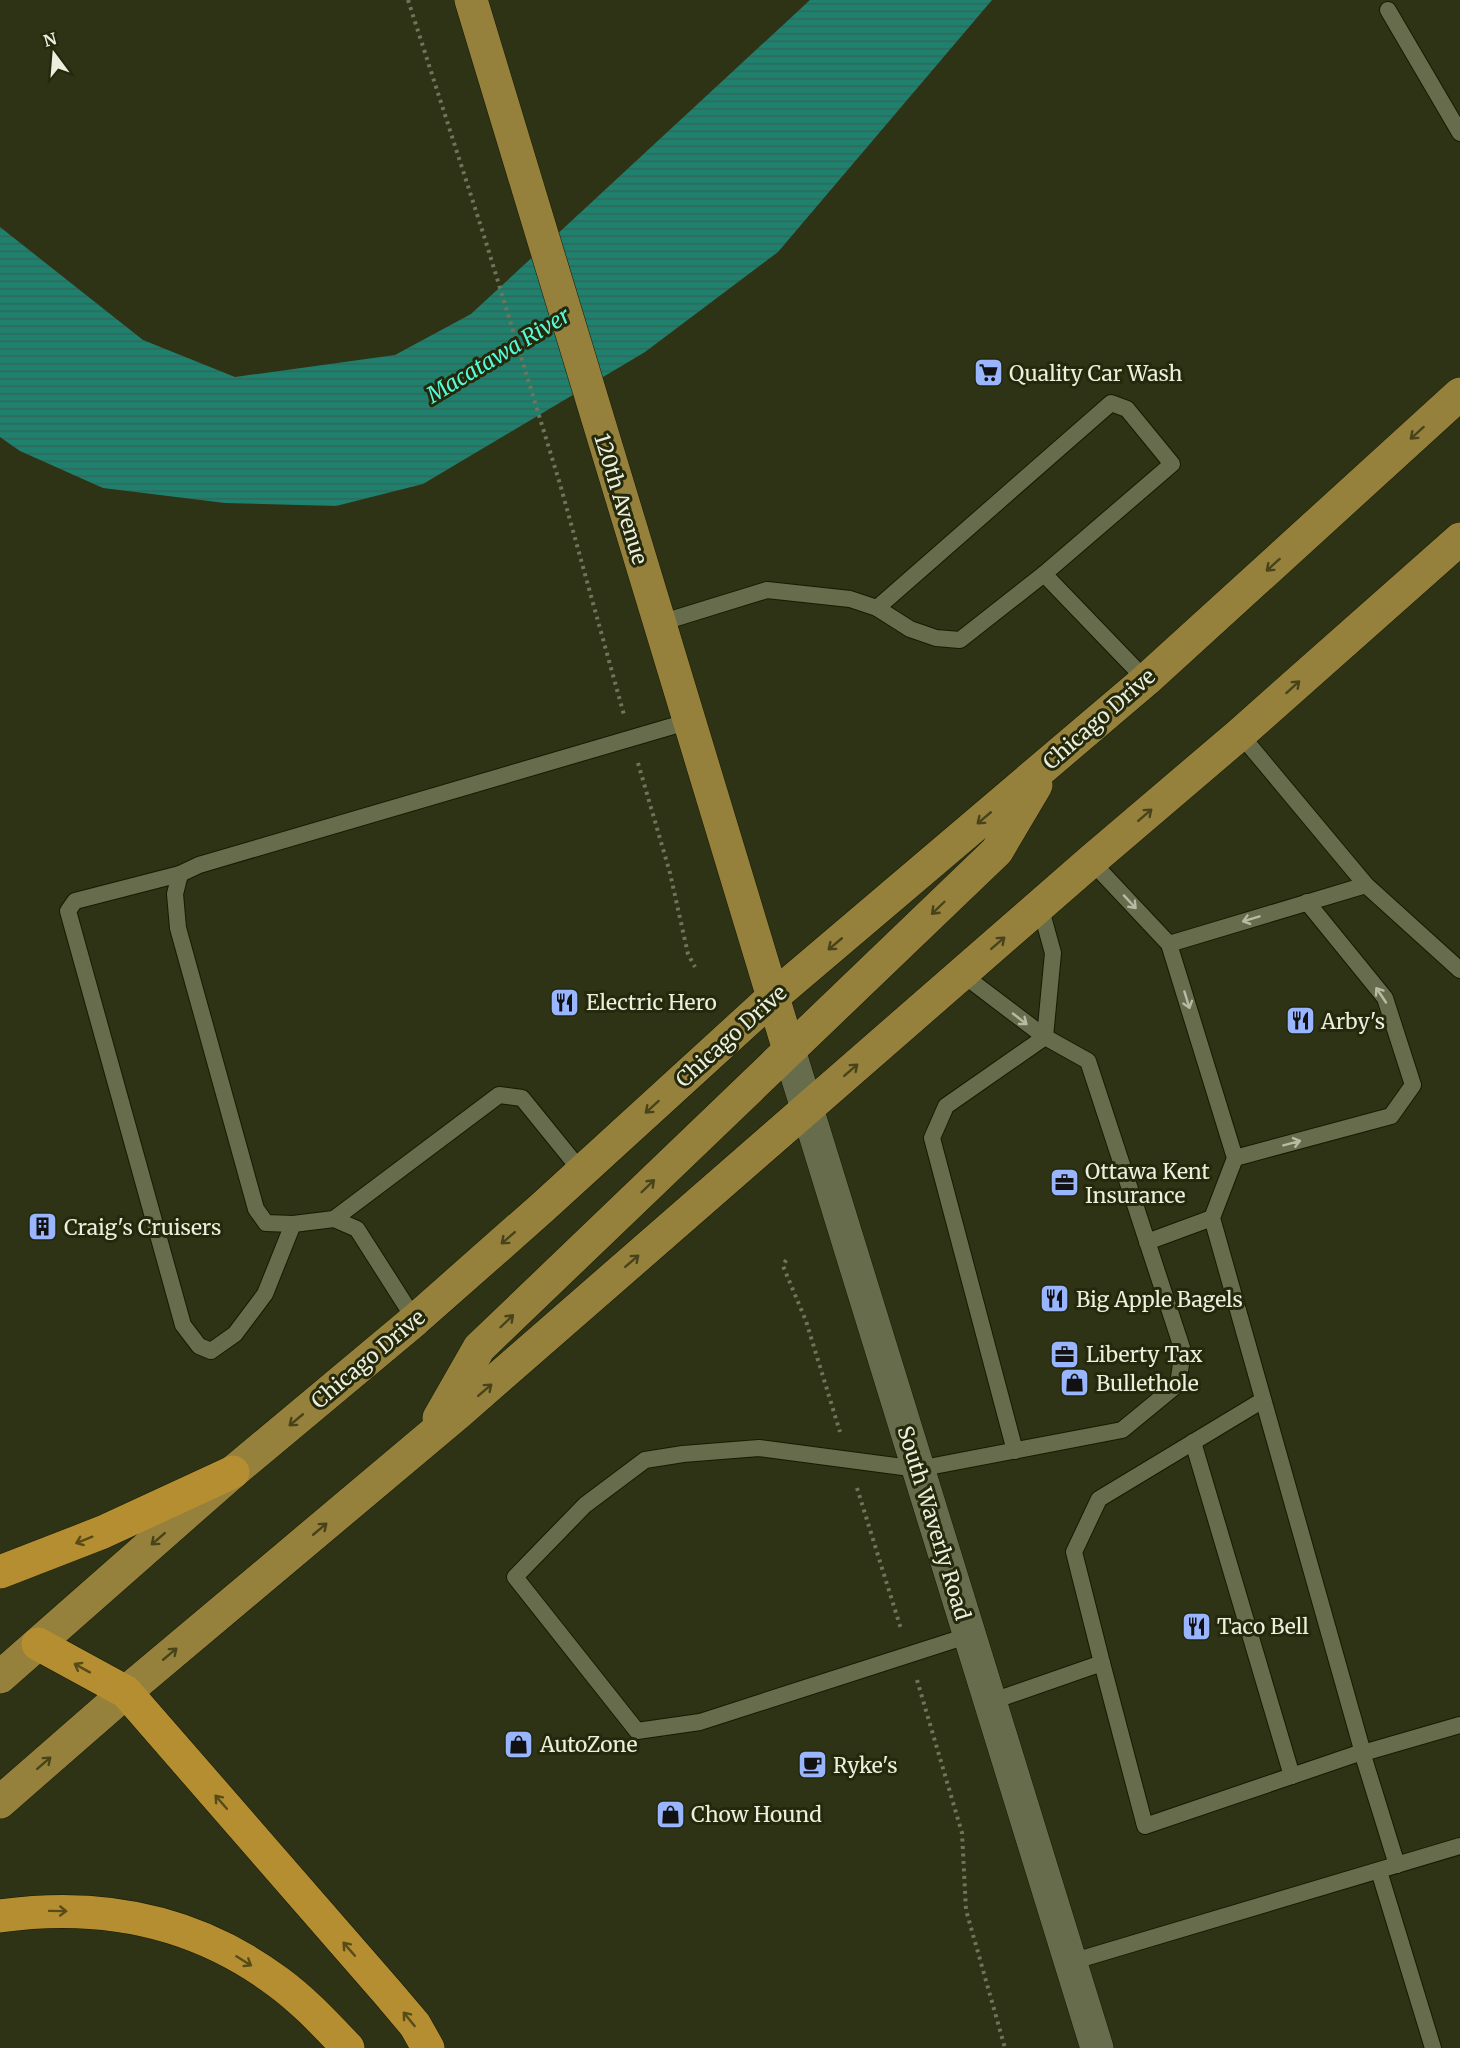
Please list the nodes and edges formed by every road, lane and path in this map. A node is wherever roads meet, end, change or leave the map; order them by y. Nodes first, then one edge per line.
1 (408, 0) edge
2 (471, 0) edge
3 (1388, 10) dead end
4 (1460, 133) edge
5 (1455, 408) edge
6 (560, 483) dead end
7 (1460, 514) edge
8 (1460, 539) edge
9 (1426, 569) junction
10 (1044, 574) junction
11 (877, 608) junction
12 (660, 623) junction
13 (1146, 680) junction
14 (690, 721) junction
15 (1240, 734) junction
16 (1049, 763) junction
17 (1091, 861) junction
18 (180, 874) junction
19 (1366, 885) junction
20 (1307, 903) junction
21 (1040, 906) junction
22 (1169, 944) junction
23 (1460, 970) edge
24 (962, 974) junction
25 (773, 997) junction
26 (1045, 1037) junction
27 (789, 1050) junction
28 (807, 1109) junction
29 (1235, 1158) junction
30 (582, 1172) junction
31 (1212, 1218) junction
32 (334, 1219) junction
33 (293, 1224) junction
34 (1147, 1242) junction
35 (415, 1320) junction
36 (1263, 1400) junction
37 (428, 1438) junction
38 (1193, 1442) junction
39 (1015, 1451) junction
40 (918, 1469) junction
41 (233, 1472) junction
42 (0, 1572) edge
43 (969, 1635) junction
44 (38, 1644) junction
45 (1102, 1664) junction
46 (0, 1677) edge
47 (126, 1692) junction
48 (990, 1702) junction
49 (1460, 1725) edge
50 (1363, 1754) junction
51 (1293, 1776) junction
52 (0, 1802) edge
53 (1460, 1846) edge
54 (1397, 1865) junction
55 (1379, 1871) junction
56 (0, 1916) edge
57 (1071, 1962) junction
58 (348, 2048) edge
59 (428, 2048) edge
60 (1097, 2048) edge
61 (1433, 2048) edge

1 - 6 path
2 - 12 main road, 120th Avenue
3 - 4 lane
5 -> 13 main road, Chicago Drive
7 - 9 main road
8 - 9 main road
15 -> 9 main road
10 - 11 lane
10 - 11 lane
10 - 13 lane
11 - 12 lane
12 - 14 main road, 120th Avenue
13 - 16 main road, Chicago Drive
14 - 18 lane
14 - 25 main road, 120th Avenue
17 -> 15 main road
15 - 19 lane
16 -> 25 main road, Chicago Drive
16 -> 27 main road
17 - 21 main road
17 -> 22 lane
18 - 33 lane
18 - 33 lane
19 - 20 lane
19 - 23 lane
20 -> 22 lane
29 -> 20 lane
24 -> 21 main road
21 - 26 lane
22 -> 29 lane
24 -> 26 lane
28 -> 24 main road
25 - 27 main road, South Waverly Road
25 -> 30 main road, Chicago Drive
26 - 34 lane
26 - 39 lane
27 - 28 main road, South Waverly Road
37 -> 27 main road
37 -> 28 main road
28 - 40 main road, South Waverly Road
29 - 31 lane
30 - 32 lane
30 -> 35 main road, Chicago Drive
31 - 34 lane
31 - 36 lane
32 - 33 lane
32 - 35 lane
34 - 39 lane
35 -> 41 main road, Chicago Drive
36 - 38 lane
36 - 50 lane
47 -> 37 main road
38 - 45 lane
38 - 51 lane
39 - 40 lane
40 - 43 main road, South Waverly Road
40 - 43 lane
41 -> 42 highway
41 -> 44 main road, Chicago Drive
43 - 48 main road, South Waverly Road
44 - 46 main road, Chicago Drive
47 -> 44 highway
45 - 48 lane
45 - 51 lane
52 -> 47 main road
59 -> 47 highway
48 - 57 main road, South Waverly Road
49 - 50 lane
50 - 51 lane
50 - 54 lane
53 - 54 lane
54 - 55 lane
55 - 57 lane
55 - 61 lane
56 -> 58 highway
57 - 60 main road, South Waverly Road

